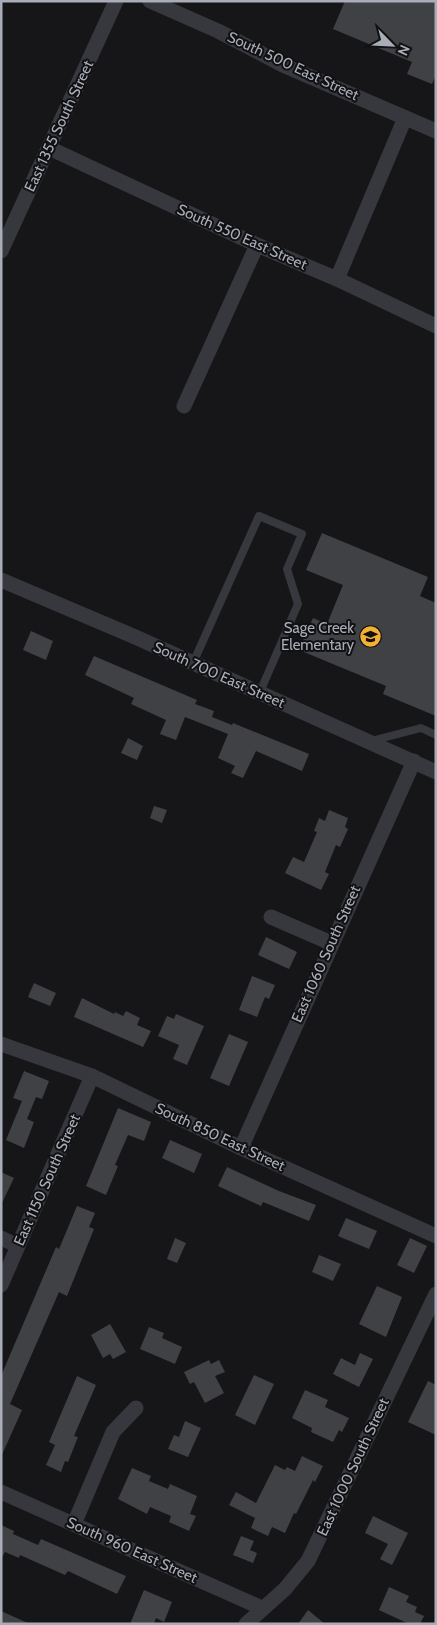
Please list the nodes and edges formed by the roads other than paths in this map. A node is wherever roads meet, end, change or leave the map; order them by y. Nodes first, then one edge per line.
1 (116, 1) edge
2 (150, 1) edge
3 (405, 118) junction
4 (436, 131) edge
5 (49, 148) junction
6 (256, 245) junction
7 (1, 251) edge
8 (337, 279) junction
9 (436, 326) edge
10 (184, 406) dead end
11 (1, 580) edge
12 (193, 664) junction
13 (260, 692) junction
14 (436, 735) edge
15 (369, 741) junction
16 (414, 761) junction
17 (436, 772) edge
18 (271, 918) dead end
19 (331, 943) junction
20 (1, 1044) edge
21 (92, 1076) junction
22 (241, 1148) junction
23 (436, 1236) edge
24 (1, 1238) edge
25 (18, 1246) junction
26 (1, 1285) edge
27 (436, 1294) edge
28 (136, 1408) dead end
29 (1, 1492) edge
30 (74, 1524) junction
31 (262, 1608) junction
32 (246, 1624) edge

1 - 5 street, East 1355 South Street
2 - 3 street, South 500 East Street
3 - 4 street, South 500 East Street
3 - 8 street
5 - 6 street, South 550 East Street
5 - 7 street, East 1355 South Street
6 - 8 street, South 550 East Street
6 - 10 street
8 - 9 street, South 550 East Street
11 - 12 street, South 700 East Street
12 - 13 street, South 700 East Street
12 - 13 lane
13 - 15 street, South 700 East Street
14 - 15 lane
15 - 16 street, South 700 East Street
16 - 17 street, South 700 East Street
16 - 19 street, East 1060 South Street
18 - 19 street
19 - 22 street, East 1060 South Street
20 - 21 street, South 850 East Street
21 - 22 street, South 850 East Street
21 - 25 street, East 1150 South Street
22 - 23 street, South 850 East Street
24 - 25 street
25 - 26 street, East 1150 South Street
27 - 31 street, East 1000 South Street
28 - 30 street
29 - 30 street, South 960 East Street
30 - 31 street, South 960 East Street
31 - 32 street, East 1000 South Street

